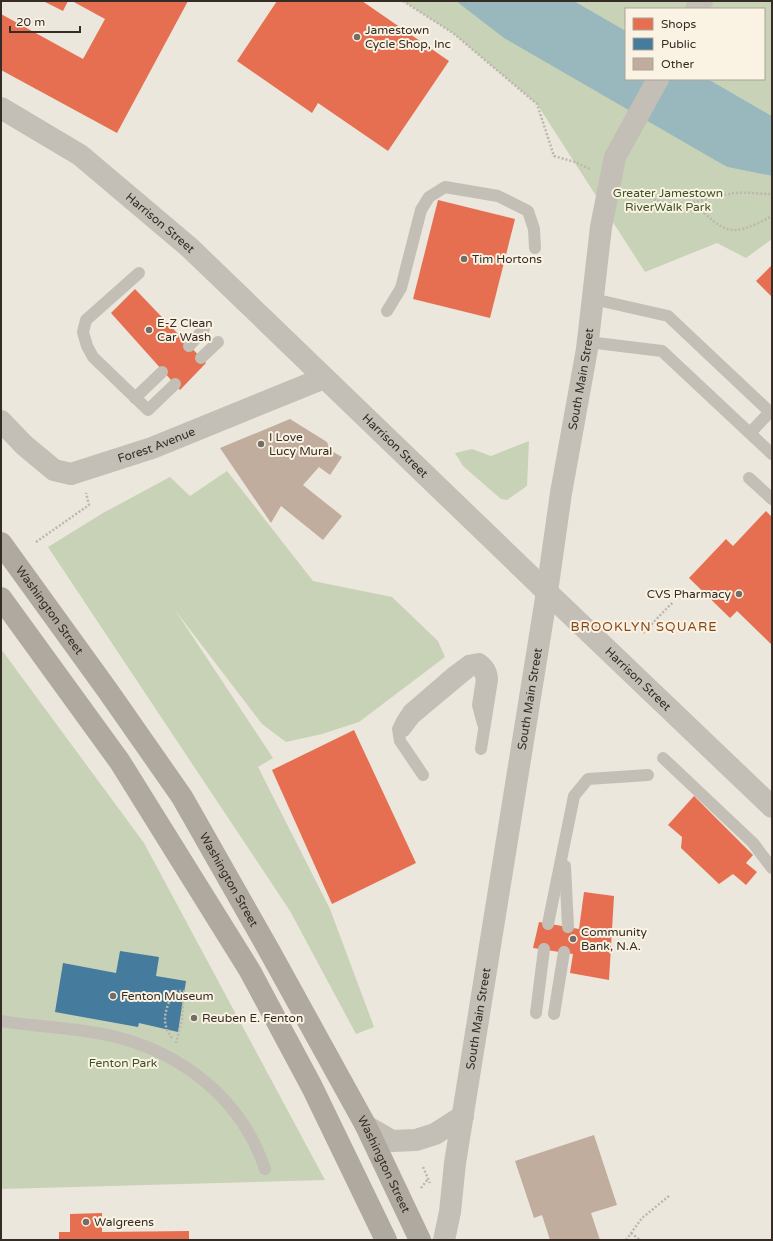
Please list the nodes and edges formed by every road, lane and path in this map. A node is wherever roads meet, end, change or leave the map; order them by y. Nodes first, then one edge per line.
1 (403, 1) edge
2 (657, 80) edge
3 (1, 108) edge
4 (591, 170) dead end
5 (639, 193) dead end
6 (772, 194) edge
7 (692, 202) junction
8 (772, 216) edge
9 (535, 248) dead end
10 (139, 273) dead end
11 (593, 299) junction
12 (387, 311) dead end
13 (204, 329) dead end
14 (218, 342) dead end
15 (588, 342) junction
16 (189, 346) dead end
17 (201, 358) dead end
18 (162, 372) dead end
19 (324, 378) junction
20 (174, 384) dead end
21 (135, 398) junction
22 (771, 413) edge
23 (1, 420) edge
24 (750, 433) junction
25 (772, 454) edge
26 (749, 478) dead end
27 (772, 499) edge
28 (89, 505) dead end
29 (36, 542) dead end
30 (1, 543) edge
31 (547, 592) junction
32 (1, 598) edge
33 (673, 602) dead end
34 (643, 633) dead end
35 (480, 749) dead end
36 (663, 758) dead end
37 (423, 775) dead end
38 (648, 775) dead end
39 (772, 807) edge
40 (564, 848) junction
41 (772, 868) edge
42 (548, 924) dead end
43 (568, 927) dead end
44 (544, 949) dead end
45 (564, 952) dead end
46 (536, 1013) dead end
47 (554, 1014) dead end
48 (1, 1021) edge
49 (176, 1044) joint
50 (463, 1116) junction
51 (366, 1126) junction
52 (422, 1167) dead end
53 (265, 1169) dead end
54 (428, 1179) junction
55 (431, 1185) dead end
56 (419, 1189) dead end
57 (669, 1196) dead end
58 (631, 1233) junction
59 (386, 1240) edge
60 (420, 1240) edge
61 (444, 1240) edge
62 (626, 1240) edge
63 (640, 1240) edge

1 - 4 path
2 - 11 street, South Main Street
3 - 19 street, Harrison Street
5 - 7 path
6 - 7 path
7 - 8 path
9 - 12 lane
10 - 21 lane
11 - 15 street, South Main Street
11 - 22 lane
13 - 16 lane
14 - 17 lane
15 - 24 lane
15 - 31 street, South Main Street
18 - 21 lane
19 - 23 street, Forest Avenue
19 - 31 street, Harrison Street
20 - 21 lane
22 - 24 lane
24 - 25 lane
26 - 27 lane
28 - 29 path
30 - 51 highway, Washington Street
31 - 39 street, Harrison Street
31 - 50 street, South Main Street
32 - 59 highway
33 - 34 path
35 - 37 lane
36 - 41 lane
38 - 40 lane
40 - 42 lane
40 - 43 lane
44 - 46 lane
45 - 47 lane
48 - 53 lane
49 - 49 path
50 - 51 street
50 - 61 street, South Main Street
51 - 60 highway, Washington Street
52 - 54 path
54 - 55 path
54 - 56 path
57 - 58 path
58 - 62 path
58 - 63 path

